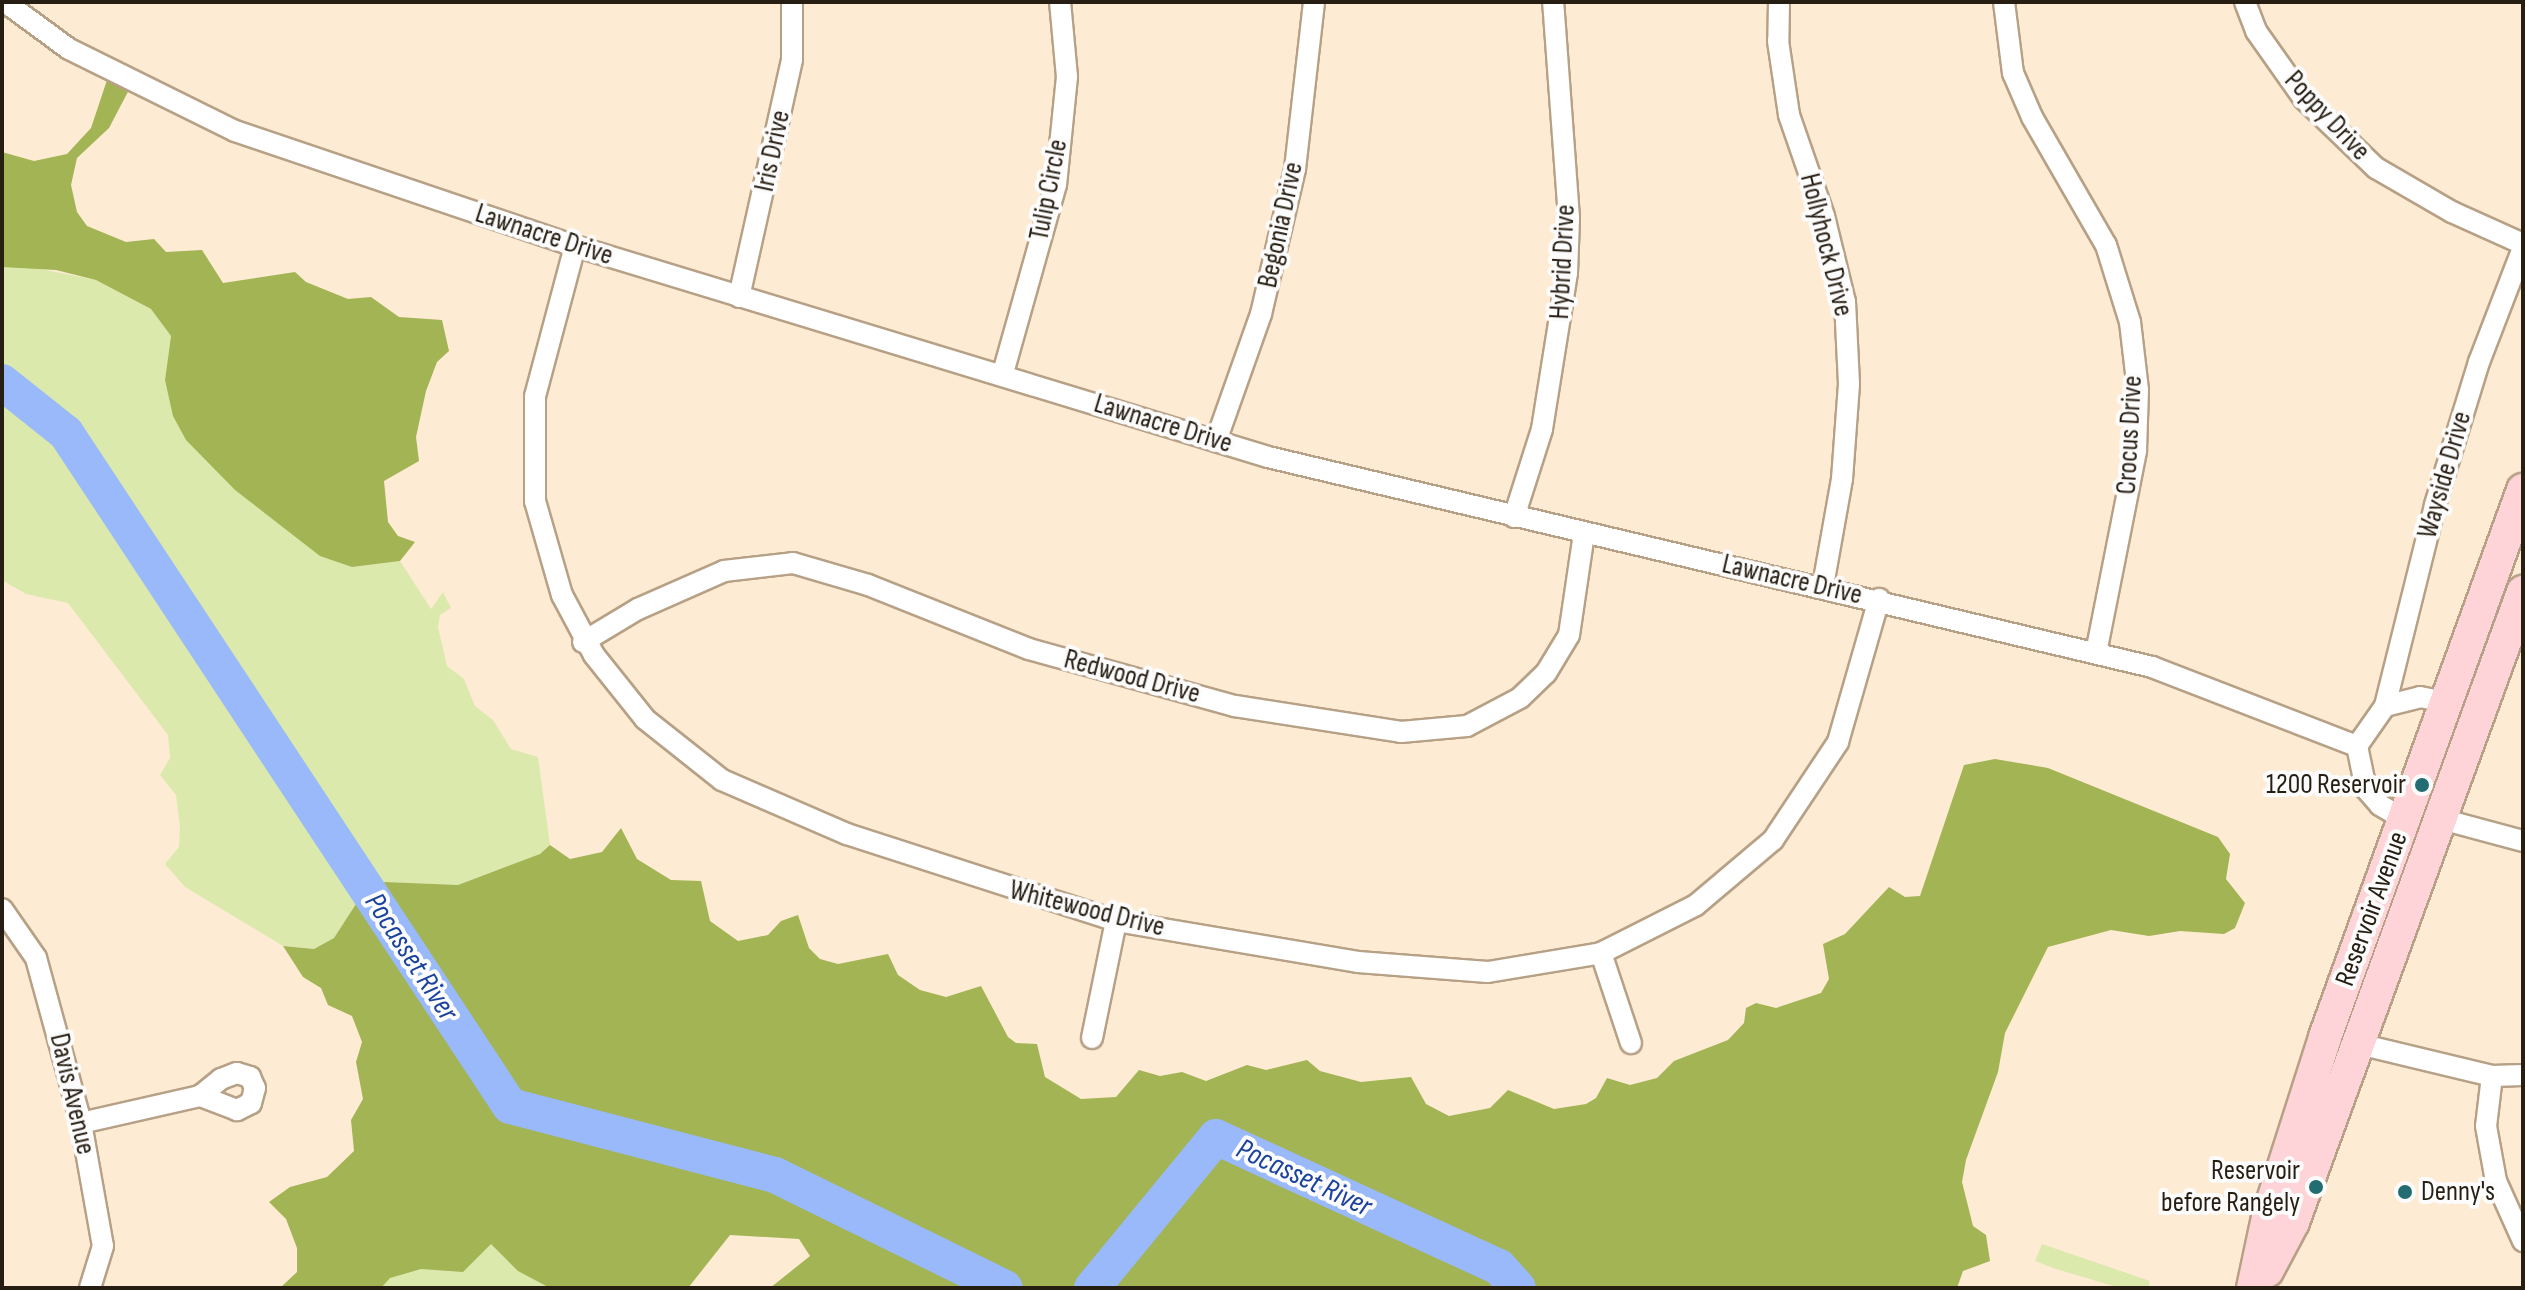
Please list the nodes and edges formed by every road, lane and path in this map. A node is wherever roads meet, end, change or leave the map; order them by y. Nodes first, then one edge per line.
1 (5, 2) edge
2 (792, 2) edge
3 (1060, 2) edge
4 (1314, 2) edge
5 (1553, 2) edge
6 (1779, 2) edge
7 (2004, 2) edge
8 (2245, 2) edge
9 (575, 246) junction
10 (2523, 246) edge
11 (739, 297) junction
12 (1003, 373) junction
13 (1216, 441) junction
14 (2523, 490) edge
15 (1514, 517) junction
16 (1584, 533) junction
17 (1823, 586) junction
18 (1879, 599) junction
19 (2522, 599) edge
20 (583, 642) junction
21 (2096, 653) junction
22 (2446, 702) junction
23 (2385, 706) junction
24 (2357, 746) junction
25 (2404, 819) junction
26 (2441, 819) junction
27 (2523, 841) edge
28 (2, 909) edge
29 (1116, 921) junction
30 (1601, 953) junction
31 (1092, 1038) dead end
32 (1631, 1043) dead end
33 (2359, 1044) junction
34 (2523, 1075) edge
35 (2492, 1076) junction
36 (200, 1096) dead end
37 (81, 1123) junction
38 (2523, 1241) edge
39 (90, 1288) edge
40 (2256, 1288) edge

1 - 9 street, Lawnacre Drive
2 - 11 street, Iris Drive
3 - 12 street, Tulip Circle
4 - 13 street, Begonia Drive
5 - 15 street, Hybrid Drive
6 - 17 street, Hollyhock Drive
7 - 21 street, Crocus Drive
8 - 10 street, Poppy Drive
9 - 11 street, Lawnacre Drive
9 - 20 street, Whitewood Drive
10 - 23 street, Wayside Drive
11 - 12 street, Lawnacre Drive
12 - 13 street, Lawnacre Drive
13 - 15 street, Lawnacre Drive
14 - 22 main road, Reservoir Avenue
15 - 16 street, Lawnacre Drive
16 - 17 street, Lawnacre Drive
16 - 20 street, Redwood Drive
17 - 18 street, Lawnacre Drive
18 - 21 street, Lawnacre Drive
18 - 30 street, Whitewood Drive
19 - 26 main road, Reservoir Avenue
20 - 29 street, Whitewood Drive
21 - 24 street, Lawnacre Drive
22 - 23 street
22 - 25 main road, Reservoir Avenue
23 - 24 street
24 - 25 street
25 - 40 main road, Reservoir Avenue
26 - 27 street
26 - 33 main road, Reservoir Avenue
28 - 37 street, Davis Avenue
29 - 30 street, Whitewood Drive
29 - 31 street
30 - 32 street
33 - 35 street
33 - 40 main road, Reservoir Avenue
34 - 35 street
35 - 38 street
36 - 37 street
37 - 39 street, Davis Avenue

